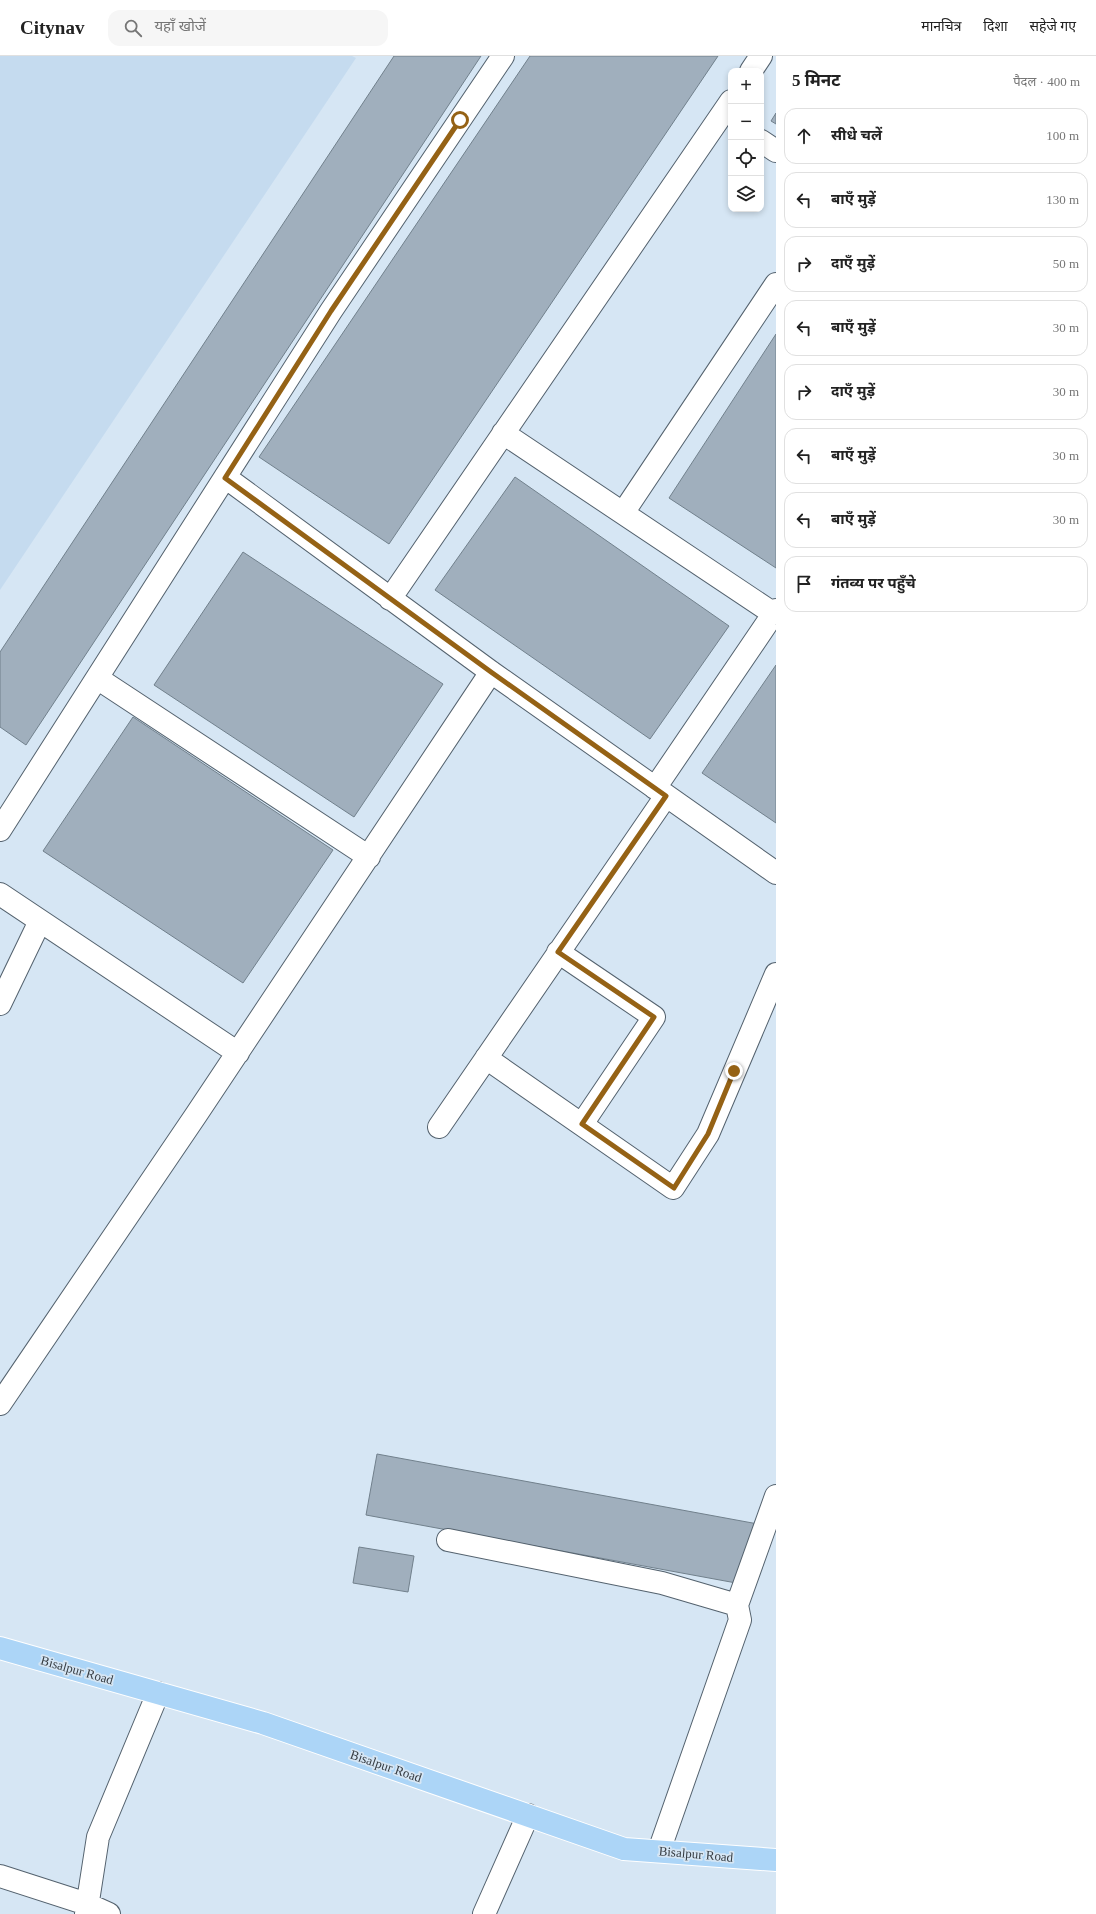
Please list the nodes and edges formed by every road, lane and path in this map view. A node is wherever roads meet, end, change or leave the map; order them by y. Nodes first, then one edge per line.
1 (503, 56) edge
2 (762, 56) edge
3 (753, 68) edge
4 (728, 112) edge
5 (764, 143) edge
6 (776, 151) edge
7 (776, 284) edge
8 (504, 433) junction
9 (225, 478) junction
10 (623, 512) junction
11 (390, 599) junction
12 (775, 612) edge
13 (491, 672) junction
14 (97, 678) junction
15 (661, 792) junction
16 (0, 830) edge
17 (368, 857) junction
18 (776, 873) edge
19 (0, 894) edge
20 (40, 921) junction
21 (558, 952) junction
22 (776, 974) edge
23 (0, 1004) edge
24 (238, 1053) junction
25 (486, 1058) junction
26 (582, 1124) junction
27 (439, 1127) dead end
28 (0, 1404) edge
29 (776, 1496) edge
30 (448, 1540) dead end
31 (737, 1605) junction
32 (0, 1648) edge
33 (158, 1693) junction
34 (528, 1816) junction
35 (659, 1852) junction
36 (773, 1861) edge
37 (0, 1876) edge
38 (86, 1909) edge
39 (109, 1914) edge
40 (484, 1914) edge

1 - 9 street
2 - 3 street
4 - 8 street
5 - 6 street
7 - 10 street
8 - 10 street
8 - 11 street
9 - 11 street
9 - 14 street
10 - 12 street
11 - 13 street
12 - 15 street
13 - 15 street
13 - 17 street
14 - 16 street
14 - 17 street
15 - 18 street
15 - 21 street
17 - 24 street
19 - 20 street
20 - 23 street
20 - 24 street
21 - 25 street
21 - 26 street
22 - 26 street
24 - 28 street
25 - 26 street
25 - 27 street
29 - 31 street
30 - 31 street
31 - 35 street
32 - 33 main road, Bisalpur Road
33 - 34 main road, Bisalpur Road
33 - 38 street
34 - 35 main road, Bisalpur Road
34 - 40 street
35 - 36 main road, Bisalpur Road
37 - 38 street
38 - 39 street

